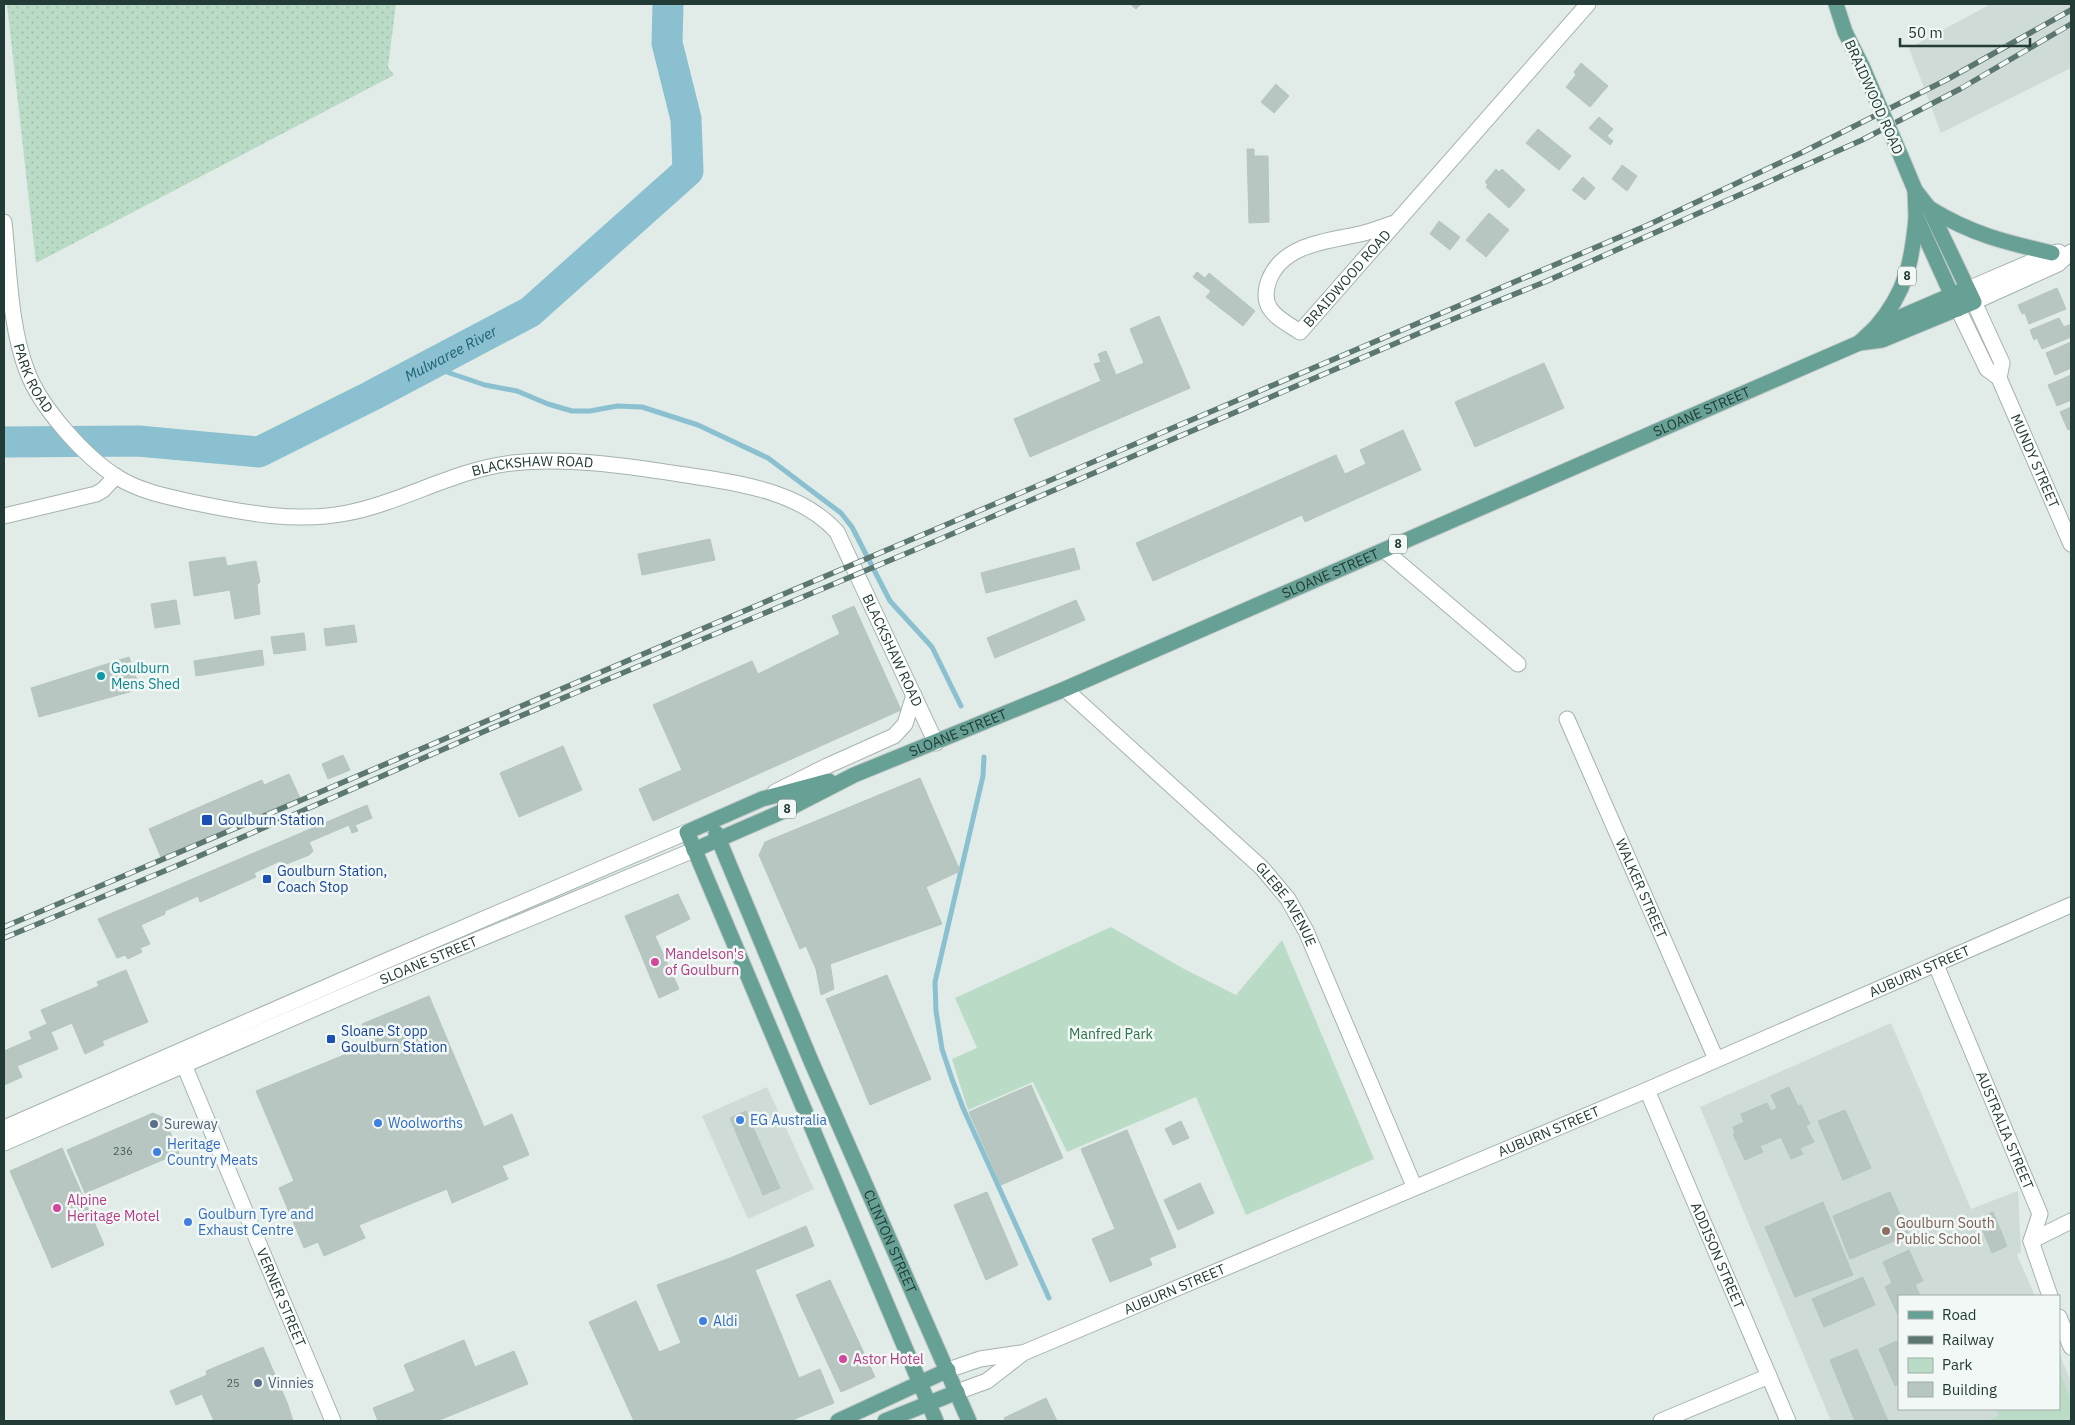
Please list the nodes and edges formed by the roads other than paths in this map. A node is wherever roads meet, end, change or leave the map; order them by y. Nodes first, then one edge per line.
1 (1588, 4) edge
2 (1836, 4) edge
3 (1915, 190) junction
4 (1929, 208) junction
5 (1916, 216) junction
6 (4, 222) edge
7 (1397, 222) junction
8 (2071, 252) edge
9 (2052, 253) junction
10 (1971, 295) junction
11 (1955, 302) junction
12 (1875, 328) junction
13 (1859, 343) junction
14 (1999, 378) junction
15 (116, 476) junction
16 (4, 516) edge
17 (2071, 544) edge
18 (1384, 550) junction
19 (1518, 664) dead end
20 (1065, 689) junction
21 (914, 695) junction
22 (1566, 719) dead end
23 (936, 743) junction
24 (854, 775) junction
25 (762, 799) junction
26 (712, 822) junction
27 (687, 832) junction
28 (719, 841) junction
29 (694, 850) junction
30 (2071, 905) edge
31 (1936, 965) junction
32 (1716, 1058) junction
33 (812, 1061) junction
34 (184, 1065) junction
35 (787, 1072) junction
36 (1647, 1090) junction
37 (4, 1128) edge
38 (4, 1143) edge
39 (1414, 1186) junction
40 (2071, 1221) edge
41 (2031, 1241) junction
42 (2050, 1295) edge
43 (2060, 1320) edge
44 (2071, 1347) edge
45 (1023, 1353) junction
46 (948, 1370) junction
47 (1769, 1376) junction
48 (920, 1382) junction
49 (957, 1392) junction
50 (929, 1403) junction
51 (333, 1421) edge
52 (838, 1421) edge
53 (885, 1421) edge
54 (936, 1421) edge
55 (969, 1421) edge
56 (1661, 1421) edge
57 (1788, 1421) edge

1 - 7 street, BRAIDWOOD ROAD
2 - 3 main road, BRAIDWOOD ROAD / 8, bridge
3 - 4 main road, BRAIDWOOD ROAD / 8
3 - 5 main road, BRAIDWOOD ROAD / 8
4 - 9 main road
4 - 10 main road, BRAIDWOOD ROAD / 8
5 - 11 main road, BRAIDWOOD ROAD
5 - 12 main road, 8
6 - 15 street, PARK ROAD
7 - 7 street, BRAIDWOOD ROAD
8 - 9 street, SLOANE STREET
8 - 10 street, SLOANE STREET
9 - 10 street, SLOANE STREET
10 - 11 main road, SLOANE STREET / 8
10 - 14 street, MUNDY STREET
11 - 12 main road, SLOANE STREET
11 - 13 main road, SLOANE STREET / 8
11 - 14 street, MUNDY STREET
12 - 13 main road, SLOANE STREET / 8
13 - 18 main road, SLOANE STREET / 8
14 - 17 street, MUNDY STREET
15 - 16 street
15 - 21 street, BLACKSHAW ROAD
18 - 19 street
18 - 20 main road, SLOANE STREET / 8
20 - 23 main road, SLOANE STREET / 8
20 - 39 street, GLEBE AVENUE
21 - 23 street, BLACKSHAW ROAD
21 - 25 street
22 - 32 street, WALKER STREET
23 - 24 main road, SLOANE STREET / 8
24 - 25 main road, SLOANE STREET / 8
24 - 28 main road, SLOANE STREET / 8
25 - 26 main road, SLOANE STREET / 8
26 - 27 main road, SLOANE STREET
26 - 28 main road, CLINTON STREET
27 - 29 main road, CLINTON STREET
27 - 37 street, SLOANE STREET
28 - 29 main road, SLOANE STREET
28 - 33 main road, CLINTON STREET
29 - 34 street, SLOANE STREET
29 - 35 main road, CLINTON STREET
30 - 31 street, AUBURN STREET
31 - 32 street, AUBURN STREET
31 - 41 street, AUSTRALIA STREET
32 - 36 street, AUBURN STREET
33 - 35 main road
33 - 46 main road, CLINTON STREET
34 - 38 street, SLOANE STREET
34 - 51 street, VERNER STREET
35 - 48 main road, CLINTON STREET
36 - 39 street, AUBURN STREET
36 - 47 street, ADDISON STREET
39 - 45 street, AUBURN STREET
40 - 41 street
41 - 42 street
43 - 44 street
45 - 46 street, AUBURN STREET
45 - 49 street, AUBURN STREET
46 - 48 main road, AUBURN STREET
46 - 49 main road, CLINTON STREET
47 - 56 street
47 - 57 street, ADDISON STREET
48 - 50 main road, CLINTON STREET
48 - 52 main road, AUBURN STREET
49 - 50 main road, AUBURN STREET
49 - 55 main road, CLINTON STREET
50 - 53 main road, AUBURN STREET
50 - 54 main road, CLINTON STREET

